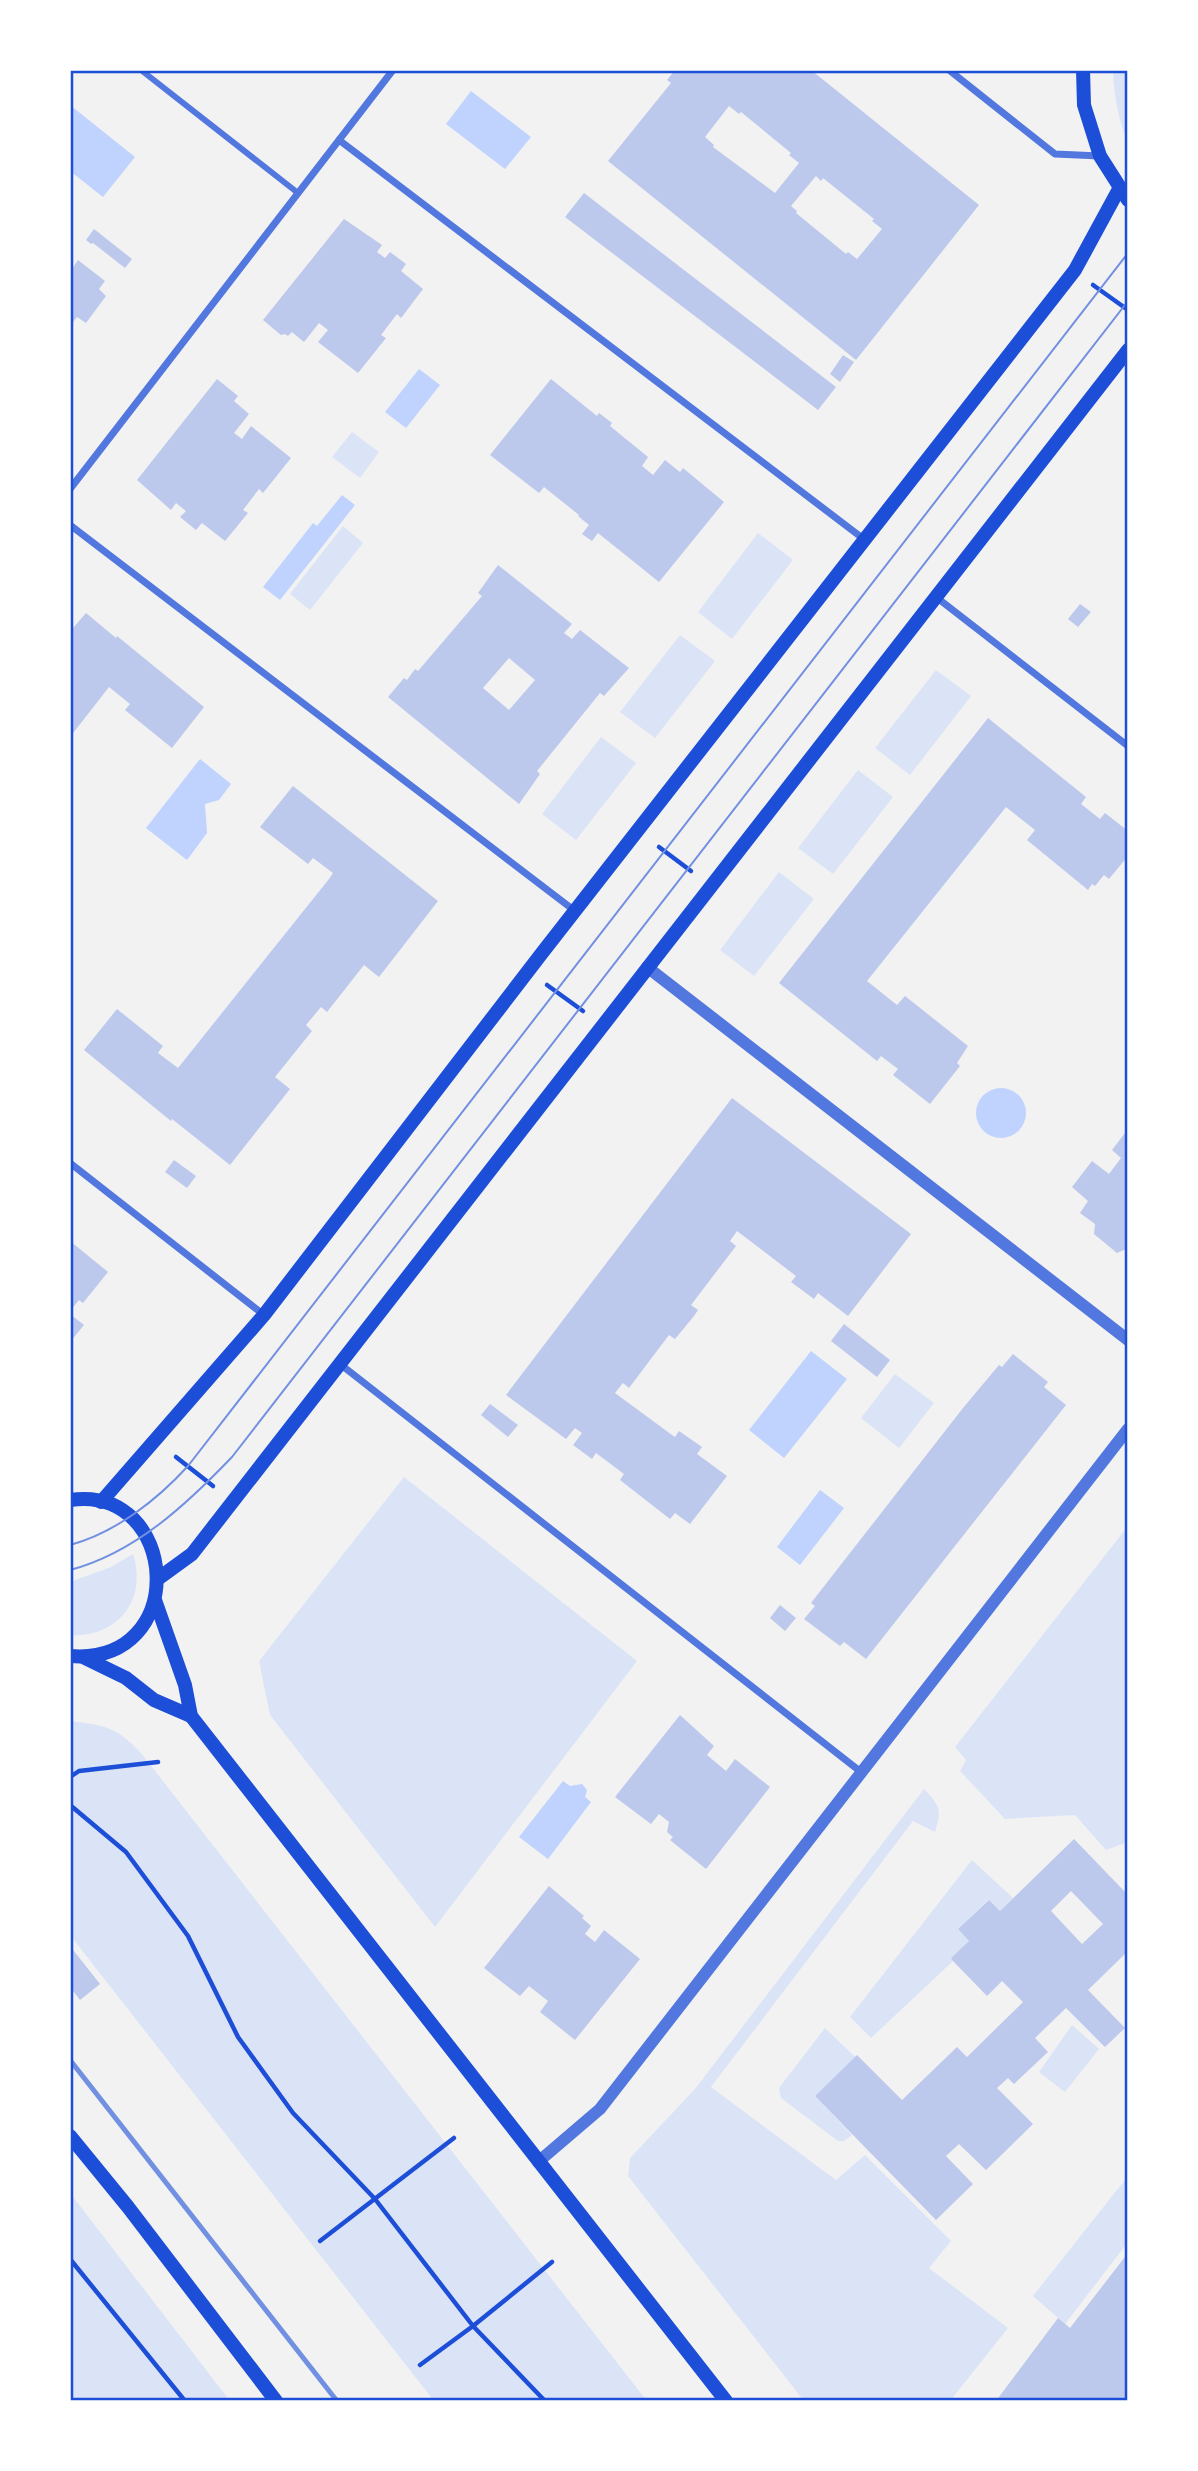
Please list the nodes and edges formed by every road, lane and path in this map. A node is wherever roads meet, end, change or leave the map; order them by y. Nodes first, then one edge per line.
1 (141, 70) edge
2 (393, 70) edge
3 (949, 70) edge
4 (1083, 70) edge
5 (339, 141) junction
6 (1100, 156) junction
7 (298, 193) junction
8 (1124, 195) edge
9 (1087, 280) dead end
10 (1128, 310) edge
11 (1128, 350) edge
12 (70, 489) edge
13 (70, 524) edge
14 (866, 540) junction
15 (935, 596) junction
16 (1128, 747) edge
17 (652, 842) dead end
18 (696, 875) dead end
19 (576, 912) junction
20 (648, 967) junction
21 (544, 982) dead end
22 (589, 1015) dead end
23 (70, 1163) edge
24 (264, 1315) junction
25 (1128, 1340) edge
26 (340, 1364) junction
27 (1128, 1429) edge
28 (170, 1452) dead end
29 (218, 1490) dead end
30 (73, 1497) edge
31 (101, 1502) junction
32 (159, 1578) junction
33 (155, 1601) junction
34 (70, 1656) edge
35 (85, 1658) junction
36 (191, 1716) junction
37 (158, 1762) dead end
38 (861, 1772) junction
39 (70, 1777) edge
40 (70, 1805) edge
41 (70, 2136) edge
42 (454, 2138) dead end
43 (538, 2162) junction
44 (376, 2199) junction
45 (320, 2241) dead end
46 (70, 2259) edge
47 (552, 2262) dead end
48 (473, 2326) junction
49 (420, 2365) dead end
50 (185, 2401) edge
51 (276, 2401) edge
52 (545, 2401) edge
53 (726, 2401) edge

1 - 7 street
2 - 5 street
3 - 6 street
4 - 6 main road
5 - 7 street
5 - 14 street
6 - 8 main road
7 - 12 street
8 - 14 main road
9 - 10 path
11 - 15 main road
13 - 19 street
14 - 19 main road
15 - 16 street
15 - 20 main road
17 - 18 path
19 - 24 main road
20 - 25 street
20 - 26 main road
21 - 22 path
23 - 24 street
24 - 31 main road
26 - 32 main road
26 - 38 street
27 - 38 street
28 - 29 path
30 - 31 main road
31 - 32 main road
32 - 33 main road
33 - 35 main road
33 - 36 main road
34 - 35 main road
35 - 36 main road
36 - 43 main road
37 - 39 path
38 - 43 street
40 - 44 path
41 - 51 main road
42 - 44 path
43 - 53 main road
44 - 45 path
44 - 48 path
46 - 50 path
47 - 48 path
48 - 49 path
48 - 52 path

